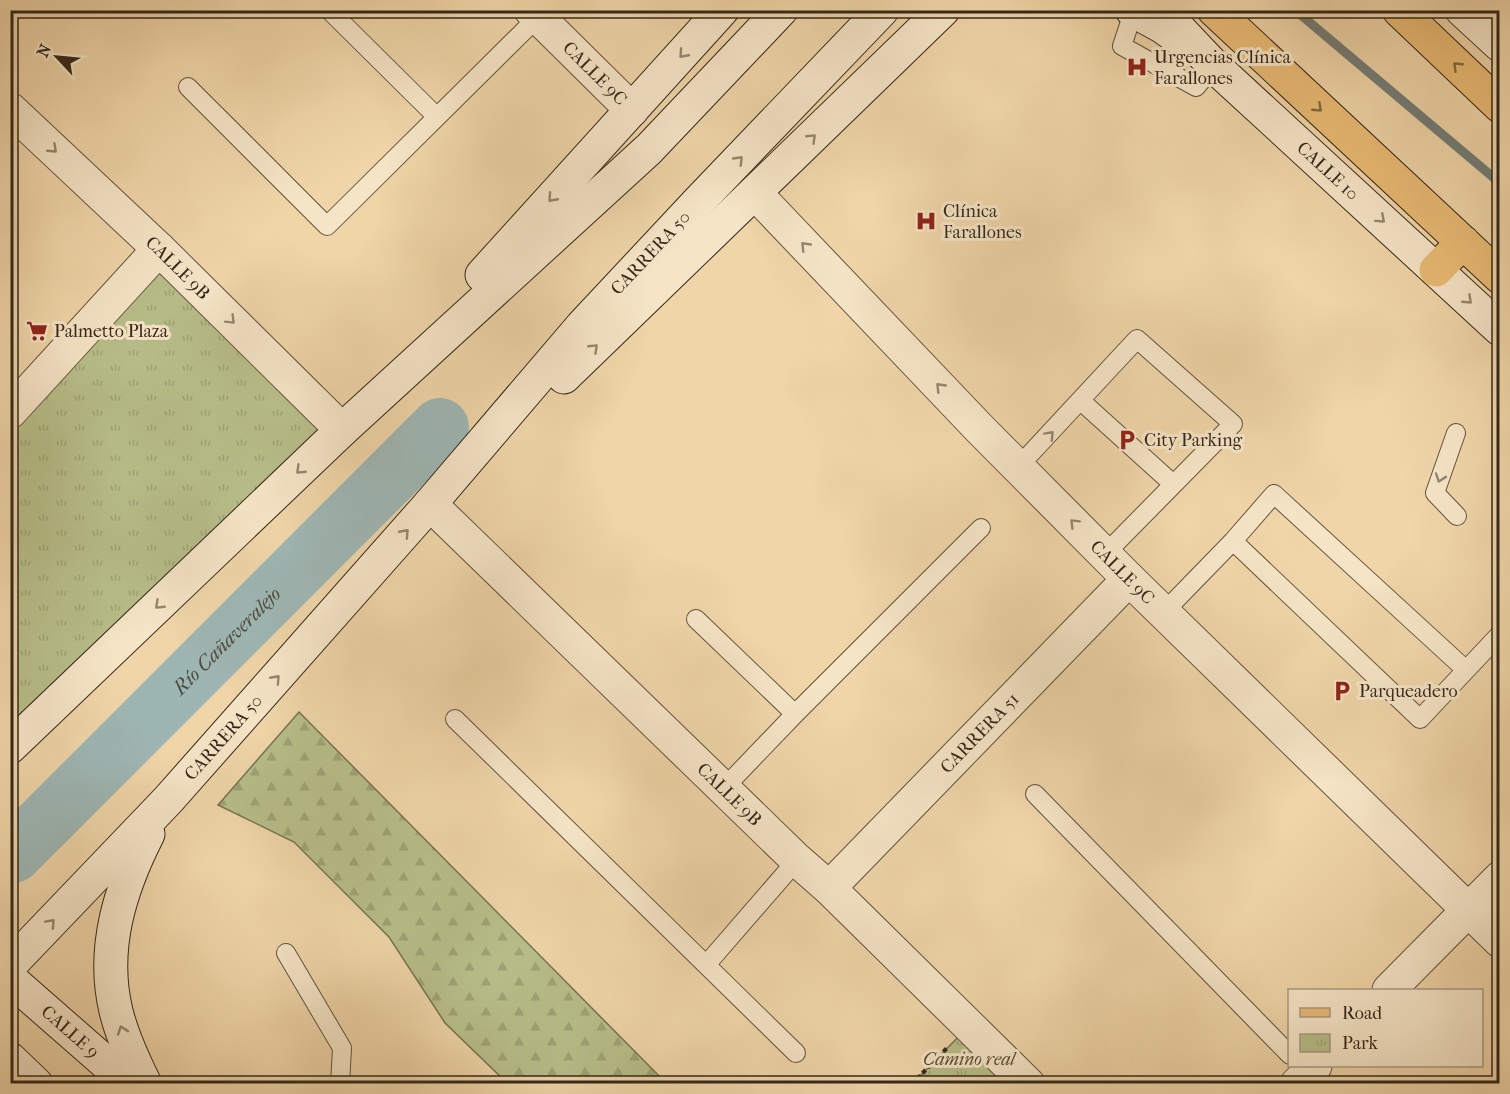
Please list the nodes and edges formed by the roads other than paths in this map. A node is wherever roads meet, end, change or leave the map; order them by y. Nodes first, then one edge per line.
1 (329, 10) edge
2 (722, 10) edge
3 (781, 10) edge
4 (882, 10) edge
5 (943, 10) edge
6 (965, 10) edge
7 (1214, 10) edge
8 (1399, 10) edge
9 (1462, 10) edge
10 (1140, 11) edge
11 (538, 13) edge
12 (909, 45) junction
13 (1500, 45) edge
14 (188, 87) dead end
15 (1500, 106) edge
16 (10, 109) edge
17 (632, 110) junction
18 (436, 116) junction
19 (755, 193) junction
20 (1463, 242) junction
21 (159, 249) junction
22 (1436, 270) junction
23 (1500, 277) edge
24 (1500, 329) edge
25 (1081, 401) junction
26 (10, 412) edge
27 (342, 430) junction
28 (1456, 432) dead end
29 (1018, 467) junction
30 (1173, 484) junction
31 (430, 504) junction
32 (1457, 516) dead end
33 (981, 528) dead end
34 (1233, 541) junction
35 (1105, 554) junction
36 (1130, 579) junction
37 (1163, 613) junction
38 (696, 619) dead end
39 (1500, 634) edge
40 (1466, 670) junction
41 (795, 714) junction
42 (455, 719) dead end
43 (17, 738) edge
44 (724, 788) junction
45 (1035, 794) dead end
46 (168, 800) junction
47 (797, 860) junction
48 (1500, 878) edge
49 (829, 888) junction
50 (1469, 910) junction
51 (1500, 941) edge
52 (286, 953) dead end
53 (10, 965) edge
54 (706, 965) junction
55 (10, 979) edge
56 (1390, 989) edge
57 (796, 1053) dead end
58 (1288, 1055) edge
59 (10, 1059) edge
60 (36, 1083) edge
61 (130, 1083) edge
62 (145, 1083) edge
63 (340, 1083) edge
64 (1028, 1083) edge

1 - 18 lane
2 -> 17 street
3 - 27 street
31 -> 4 street, CARRERA 50
5 - 12 street
6 - 12 street
7 -> 20 main road
15 -> 8 main road
9 - 13 street
10 -> 22 street, CALLE 10
11 - 17 street, CALLE 9C
11 - 18 lane
19 -> 12 street, CARRERA 50
14 - 18 lane
16 -> 21 street, CALLE 9B
17 -> 27 street
29 -> 19 street, CALLE 9C
31 -> 19 street, CARRERA 50
20 - 22 main road
20 - 23 main road
21 - 26 street
21 -> 27 street, CALLE 9B
22 -> 24 street, CALLE 10
29 -> 25 lane
25 - 30 lane
25 - 30 lane
27 -> 43 street
28 -> 32 lane
35 -> 29 street, CALLE 9C
30 - 35 lane
31 - 44 street, CALLE 9B
46 -> 31 street, CARRERA 50
33 - 41 lane
34 - 37 lane
34 - 40 lane
34 - 40 lane
35 - 36 street, CALLE 9C
36 - 37 street, CALLE 9C
36 - 49 street, CARRERA 51
37 - 50 street, CALLE 9C
38 - 41 lane
39 - 40 lane
41 - 44 lane
42 - 54 lane
44 - 47 street, CALLE 9B
45 - 58 lane
53 -> 46 street, CARRERA 50
62 -> 46 street
47 - 49 street, CALLE 9B
47 - 54 lane
48 - 50 street
49 - 64 street, CALLE 9B
50 - 51 street, CALLE 9C
50 - 56 street
52 - 63 lane
54 - 57 lane
55 - 61 street, CALLE 9
59 - 60 street

